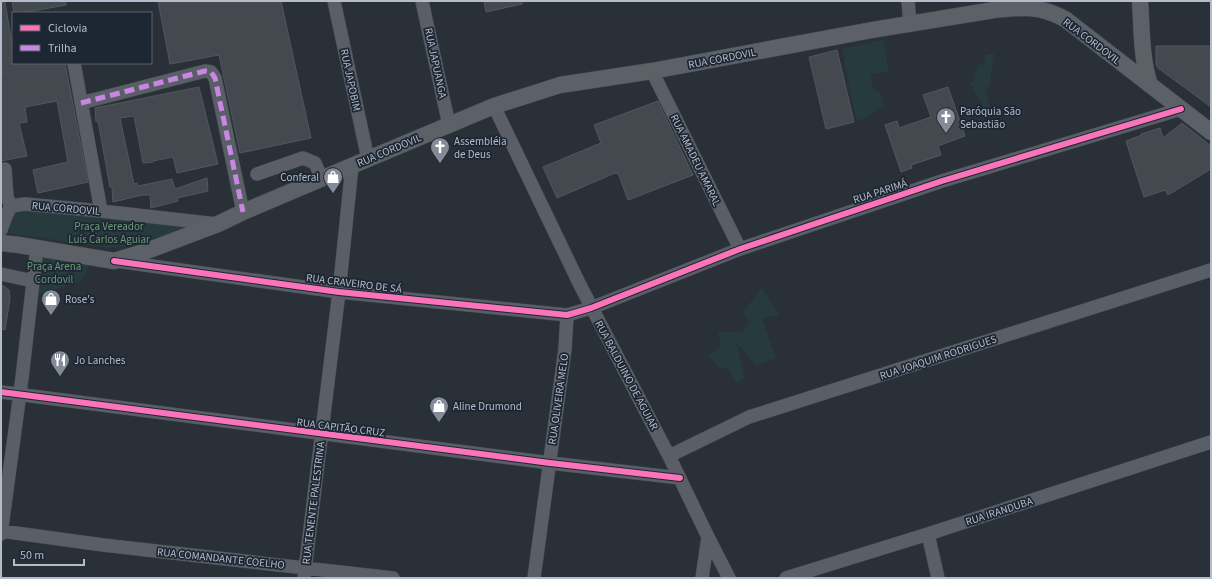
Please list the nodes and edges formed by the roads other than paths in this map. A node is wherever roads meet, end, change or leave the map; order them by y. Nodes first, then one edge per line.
1 (334, 1) edge
2 (422, 1) edge
3 (908, 1) edge
4 (1140, 1) edge
5 (993, 5) edge
6 (1040, 5) edge
7 (910, 24) junction
8 (1142, 35) junction
9 (1107, 51) junction
10 (74, 64) edge
11 (652, 71) junction
12 (1150, 85) junction
13 (81, 102) junction
14 (494, 106) junction
15 (1181, 109) junction
16 (449, 125) junction
17 (1211, 132) edge
18 (368, 159) junction
19 (352, 166) junction
20 (5, 169) dead end
21 (257, 174) dead end
22 (322, 179) junction
23 (11, 206) junction
24 (101, 211) junction
25 (242, 212) junction
26 (218, 224) junction
27 (1, 230) edge
28 (1, 243) edge
29 (37, 248) junction
30 (740, 249) junction
31 (114, 261) junction
32 (1211, 270) edge
33 (1, 274) edge
34 (33, 281) junction
35 (339, 292) junction
36 (592, 308) junction
37 (567, 315) junction
38 (1, 392) edge
39 (20, 394) junction
40 (321, 434) junction
41 (1211, 442) edge
42 (670, 456) junction
43 (550, 463) junction
44 (680, 478) junction
45 (1, 532) edge
46 (928, 534) junction
47 (708, 537) junction
48 (305, 573) edge
49 (393, 578) edge
50 (534, 578) edge
51 (702, 578) edge
52 (729, 578) edge
53 (786, 578) edge
54 (938, 578) edge

1 - 18 street, RUA JAPOBIM
2 - 16 street, RUA JAPUANGA
3 - 7 street
4 - 8 main road
5 - 6 main road, RUA CORDOVIL
5 - 7 main road, RUA CORDOVIL
6 - 9 main road, RUA CORDOVIL
7 - 11 main road, RUA CORDOVIL
8 - 9 main road
8 - 12 main road
9 - 12 main road, RUA CORDOVIL
10 - 13 street
11 - 14 main road, RUA CORDOVIL
11 - 30 street, RUA AMADEU AMARAL
12 - 15 main road, RUA CORDOVIL
13 - 24 street
13 - 25 street
14 - 16 main road, RUA CORDOVIL
14 - 36 street, RUA BALDUINO DE AGUIAR
15 - 17 main road, RUA CORDOVIL
15 - 30 street, RUA PARIMÁ
16 - 18 main road, RUA CORDOVIL
18 - 19 main road, RUA CORDOVIL
19 - 22 main road, RUA CORDOVIL
19 - 35 street, RUA TENENTE PALESTRINA
20 - 23 street
21 - 22 street
22 - 25 main road, RUA CORDOVIL
23 - 24 street, RUA CORDOVIL
23 - 27 street
24 - 26 street, RUA CORDOVIL
25 - 26 main road, RUA CORDOVIL
26 - 31 main road, RUA CORDOVIL
28 - 29 main road, RUA CORDOVIL
29 - 31 main road, RUA CORDOVIL
29 - 34 street
30 - 36 street, RUA PARIMÁ
31 - 35 street, RUA CRAVEIRO DE SÁ
32 - 42 street, RUA JOAQUIM RODRIGUES
33 - 34 street
34 - 39 street
35 - 37 street, RUA CRAVEIRO DE SÁ
35 - 40 street, RUA TENENTE PALESTRINA
36 - 37 street, RUA CRAVEIRO DE SÁ
36 - 42 street, RUA BALDUINO DE AGUIAR
37 - 43 street, RUA OLIVEIRA MELO
38 - 39 street, RUA CAPITÃO CRUZ
39 - 40 street, RUA CAPITÃO CRUZ
39 - 45 street
40 - 43 street, RUA CAPITÃO CRUZ
40 - 48 street, RUA TENENTE PALESTRINA
41 - 46 street, RUA IRANDUBA
42 - 44 street, RUA BALDUINO DE AGUIAR
43 - 44 street, RUA CAPITÃO CRUZ
43 - 50 street, RUA OLIVEIRA MELO
44 - 47 street, RUA BALDUINO DE AGUIAR
45 - 48 street, RUA COMANDANTE COELHO
46 - 53 street, RUA IRANDUBA
46 - 54 street
47 - 51 street
47 - 52 street, RUA BALDUINO DE AGUIAR
48 - 49 street, RUA COMANDANTE COELHO

